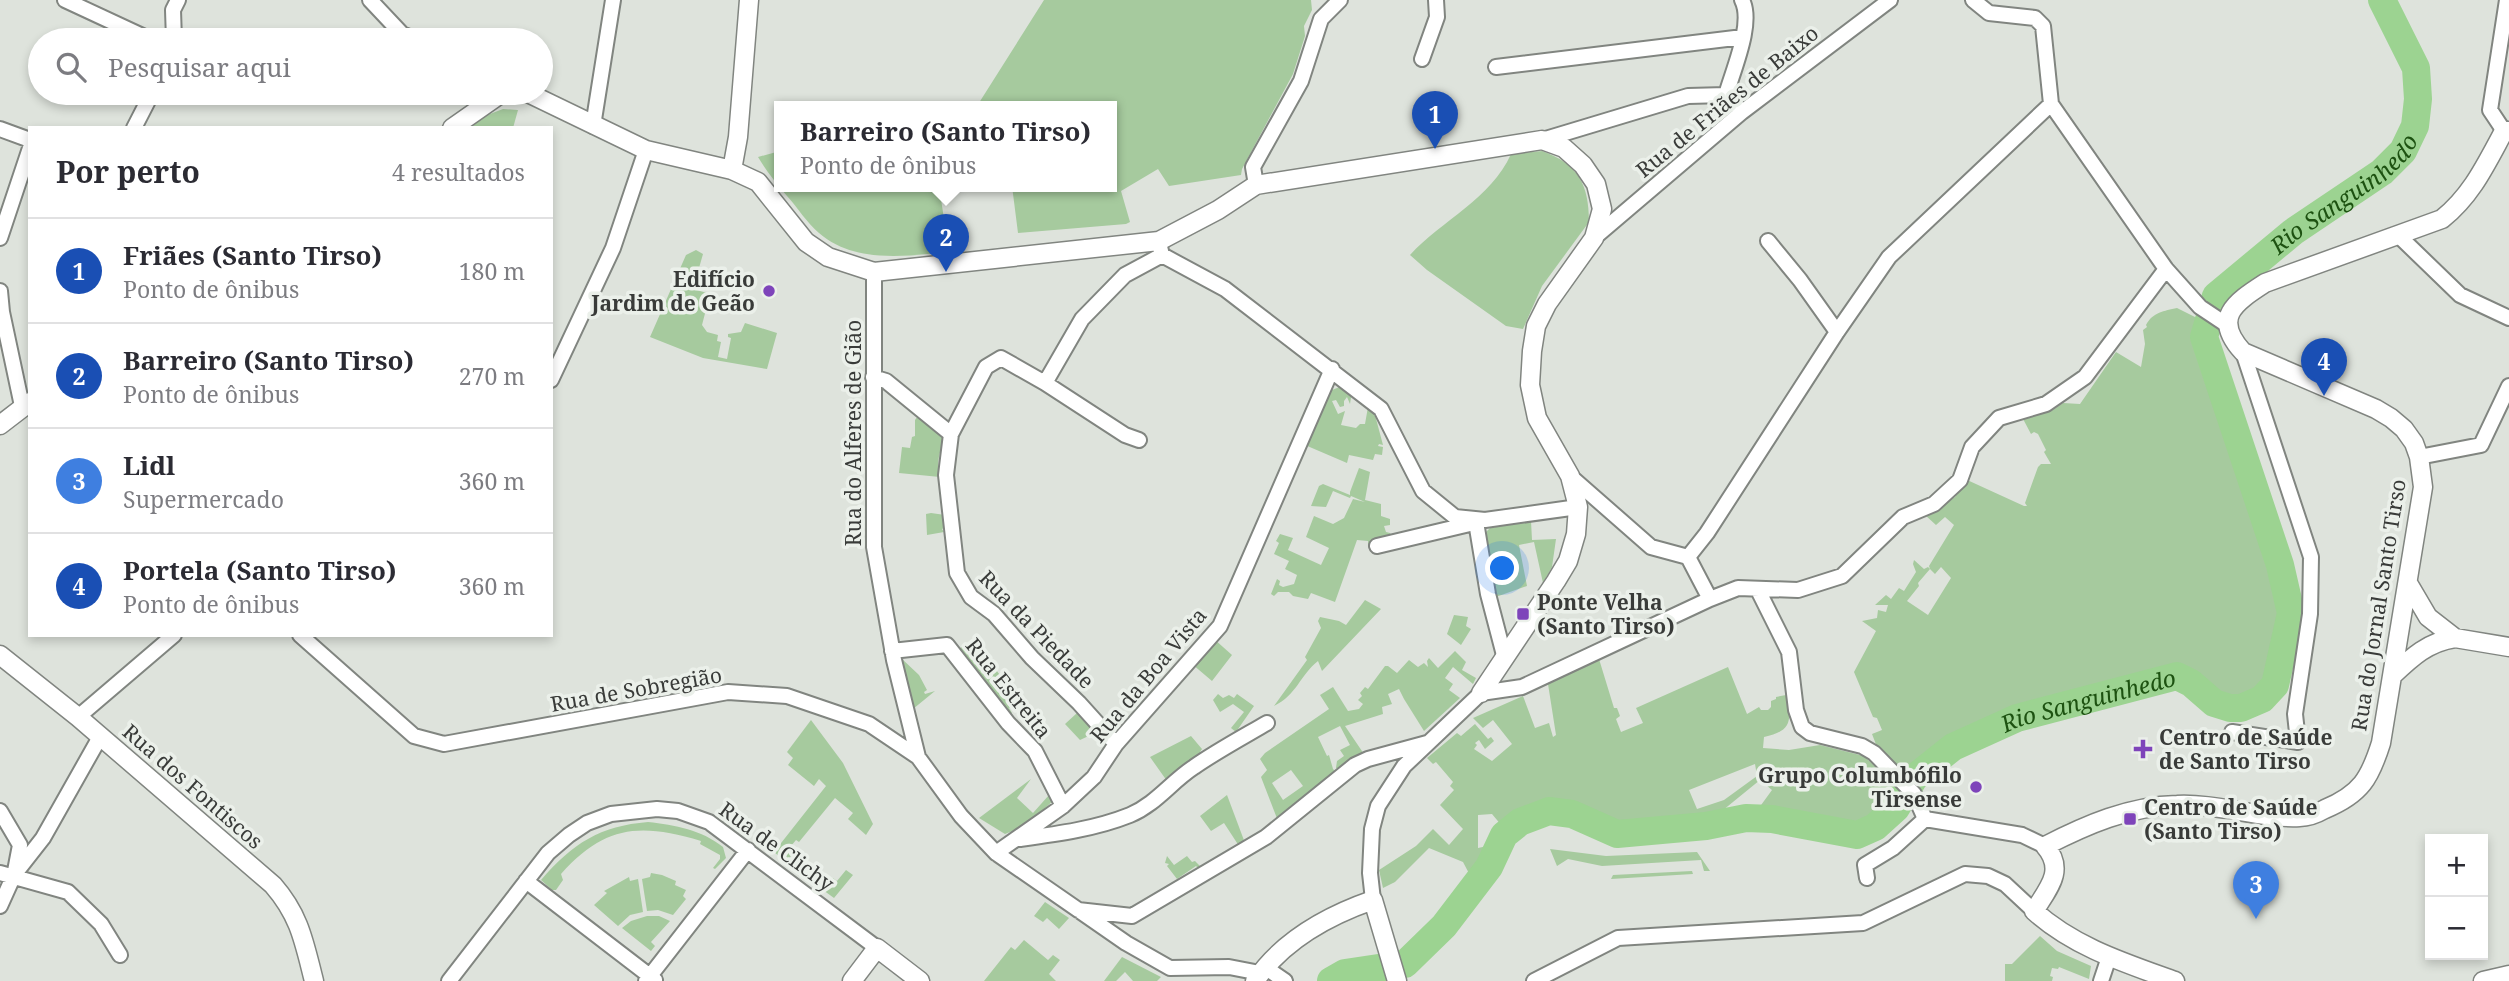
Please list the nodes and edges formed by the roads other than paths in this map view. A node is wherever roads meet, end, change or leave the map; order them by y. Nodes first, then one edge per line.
1 (65, 0) edge
2 (178, 0) edge
3 (370, 0) edge
4 (613, 0) edge
5 (749, 0) edge
6 (1340, 0) edge
7 (1436, 0) edge
8 (1742, 0) edge
9 (1890, 0) edge
10 (1973, 0) edge
11 (2507, 0) edge
12 (125, 28) edge
13 (174, 28) edge
14 (396, 28) edge
15 (1743, 37) junction
16 (1422, 59) dead end
17 (1496, 67) dead end
18 (1726, 95) junction
19 (2051, 104) junction
20 (146, 105) edge
21 (485, 105) edge
22 (552, 105) edge
23 (1742, 112) junction
24 (593, 125) junction
25 (135, 126) edge
26 (455, 126) edge
27 (0, 129) edge
28 (2507, 131) edge
29 (28, 139) edge
30 (1542, 140) junction
31 (646, 150) junction
32 (28, 154) edge
33 (732, 170) junction
34 (1256, 185) junction
35 (2399, 236) junction
36 (0, 238) edge
37 (1594, 238) junction
38 (1768, 241) dead end
39 (1161, 248) junction
40 (2166, 269) junction
41 (874, 272) junction
42 (0, 291) edge
43 (2509, 318) edge
44 (2223, 322) junction
45 (1837, 331) junction
46 (2243, 352) junction
47 (1332, 369) junction
48 (553, 376) edge
49 (873, 377) junction
50 (1045, 383) junction
51 (2509, 386) edge
52 (26, 404) edge
53 (0, 425) edge
54 (951, 434) junction
55 (1139, 440) dead end
56 (2419, 457) junction
57 (1570, 477) junction
58 (1578, 507) junction
59 (1481, 521) junction
60 (1377, 546) dead end
61 (1688, 557) junction
62 (2408, 583) junction
63 (1758, 590) junction
64 (1710, 599) junction
65 (172, 637) edge
66 (302, 637) edge
67 (2455, 638) junction
68 (2509, 647) edge
69 (892, 651) junction
70 (0, 655) edge
71 (1504, 659) junction
72 (2393, 675) junction
73 (1481, 694) junction
74 (78, 717) junction
75 (1267, 723) dead end
76 (2232, 732) dead end
77 (100, 737) junction
78 (1430, 742) junction
79 (1116, 744) junction
80 (918, 757) junction
81 (1063, 806) junction
82 (0, 811) edge
83 (1924, 819) junction
84 (1017, 840) junction
85 (2045, 846) junction
86 (748, 850) junction
87 (996, 853) junction
88 (7, 874) edge
89 (1867, 878) dead end
90 (526, 881) junction
91 (1373, 900) junction
92 (0, 906) edge
93 (1077, 910) junction
94 (2034, 911) junction
95 (877, 948) junction
96 (120, 955) dead end
97 (2109, 957) junction
98 (1260, 974) edge
99 (2509, 975) edge
100 (651, 979) edge
101 (314, 981) edge
102 (449, 981) edge
103 (852, 981) edge
104 (920, 981) edge
105 (1285, 981) edge
106 (1397, 981) edge
107 (1534, 981) edge
108 (2101, 981) edge
109 (2175, 981) edge
110 (2483, 981) edge

1 - 12 street
2 - 13 street
3 - 14 street
4 - 24 street
5 - 33 street
6 - 34 street
7 - 16 street
8 - 15 street
9 - 23 street, Rua de Friães de Baixo
10 - 19 street
11 - 28 street
15 - 17 street
15 - 18 street
18 - 23 street
18 - 30 street
19 - 40 street
19 - 45 street
20 - 25 street
21 - 26 street
22 - 24 street
23 - 37 street, Rua de Friães de Baixo
24 - 31 street
27 - 29 street
28 - 35 street
30 - 34 street
30 - 37 street
31 - 33 street
31 - 48 street
32 - 36 street
33 - 41 street
34 - 39 street
35 - 43 street
35 - 44 street
37 - 57 street
38 - 45 street
39 - 41 street
39 - 47 street
39 - 50 street
40 - 44 street
40 - 63 street
41 - 49 street, Rua do Alferes de Gião
42 - 52 street
44 - 46 street
45 - 61 street
46 - 56 street, Rua do Jornal Santo Tirso
46 - 76 street
47 - 59 street
47 - 79 street, Rua da Boa Vista
49 - 54 street
49 - 69 street, Rua do Alferes de Gião
50 - 54 street, Rua da Piedade
50 - 55 street
51 - 56 street
52 - 53 street
54 - 79 street, Rua da Piedade
56 - 62 street, Rua do Jornal Santo Tirso
57 - 58 street
57 - 61 street
58 - 59 street
58 - 71 street
59 - 60 street
59 - 71 street
61 - 64 street
62 - 67 street
62 - 72 street, Rua do Jornal Santo Tirso
63 - 64 street
63 - 83 street
64 - 73 street
65 - 74 street
66 - 80 street, Rua de Sobregião
67 - 68 street
67 - 72 street
69 - 80 street, Rua do Alferes de Gião
69 - 81 street, Rua Estreita
70 - 74 street, Rua dos Fontiscos
71 - 73 street
72 - 85 street, Rua do Jornal Santo Tirso
73 - 78 street
74 - 77 street, Rua dos Fontiscos
75 - 84 street
77 - 88 street
77 - 101 street, Rua dos Fontiscos
78 - 91 street
78 - 93 street
79 - 81 street, Rua da Boa Vista
80 - 87 street, Rua de Sobregião
81 - 84 street, Rua da Boa Vista
82 - 88 street
83 - 85 street
83 - 89 street
84 - 87 street, Rua da Boa Vista
85 - 94 street
86 - 90 street, Rua de Clichy
86 - 95 street, Rua de Clichy
86 - 100 street
87 - 93 street, Rua de Sobregião
88 - 92 street
88 - 96 street
90 - 100 street
90 - 102 street, Rua de Clichy
91 - 98 street
91 - 106 street
93 - 98 street, Rua de Sobregião
94 - 97 street
94 - 107 street
95 - 103 street
95 - 104 street, Rua de Clichy
97 - 108 street
97 - 109 street
98 - 105 street
99 - 110 street

